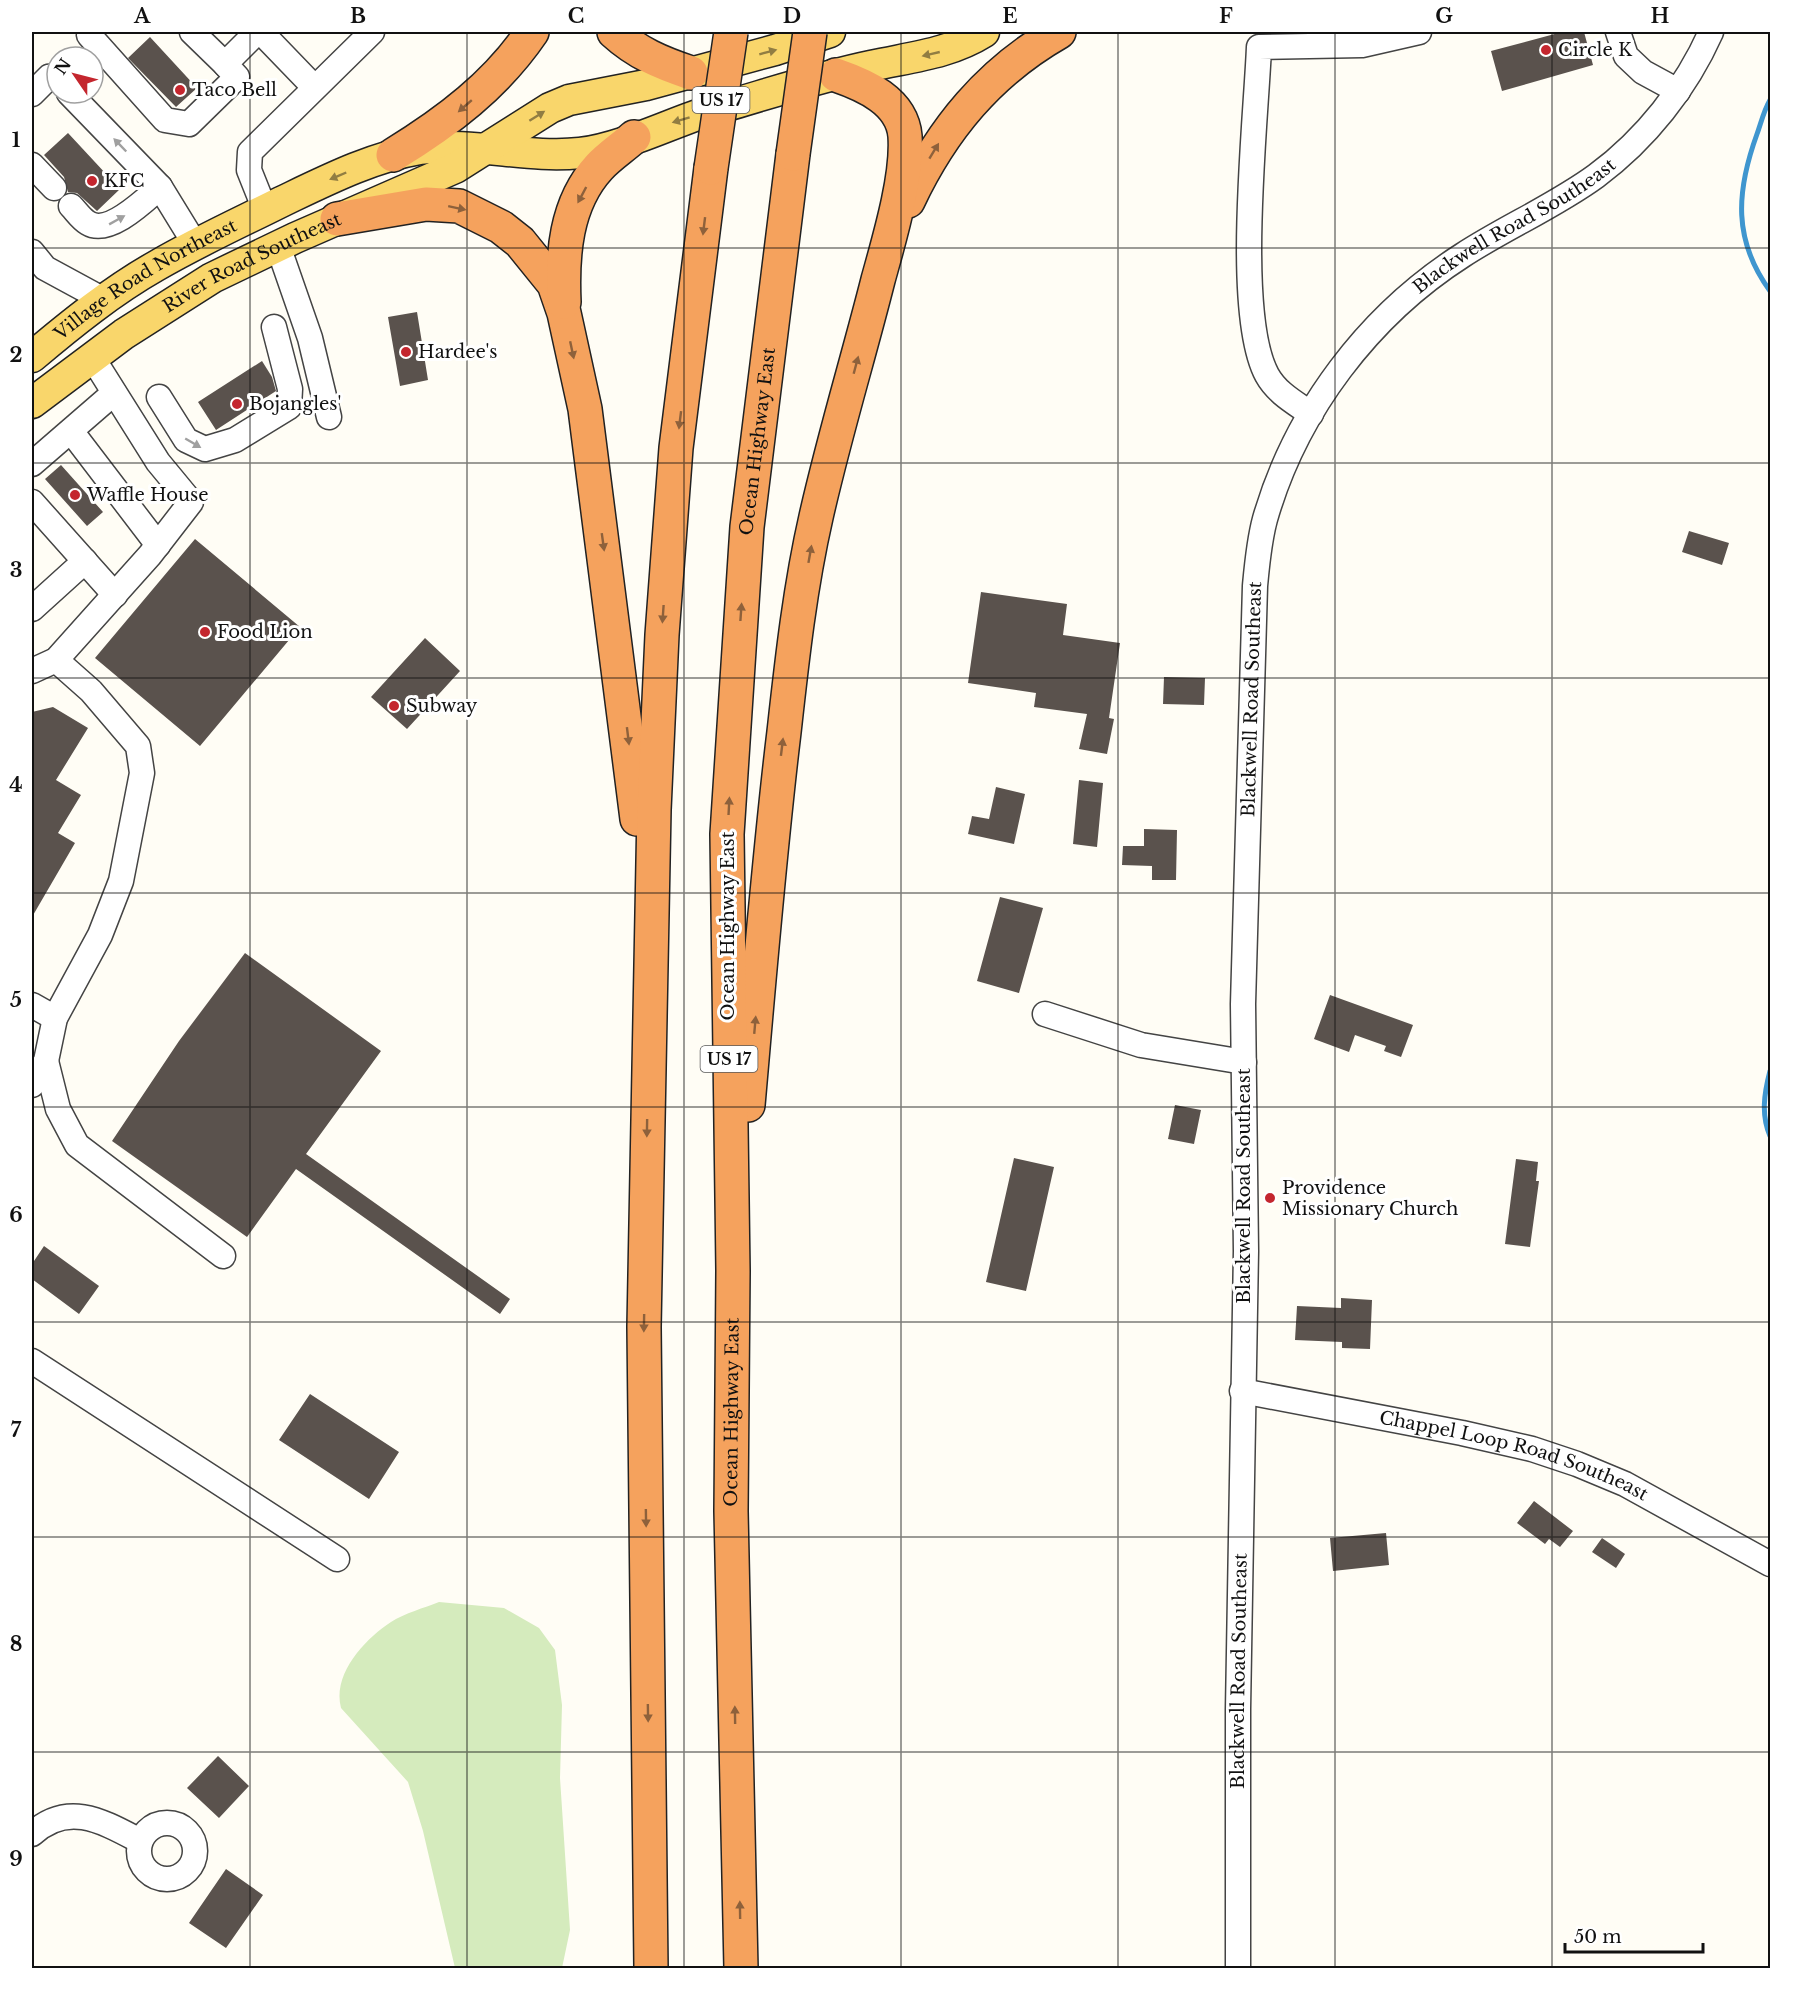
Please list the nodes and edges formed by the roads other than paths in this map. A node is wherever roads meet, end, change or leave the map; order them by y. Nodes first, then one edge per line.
1 (91, 32) edge
2 (192, 32) edge
3 (259, 32) edge
4 (372, 32) edge
5 (532, 32) edge
6 (614, 32) edge
7 (731, 32) edge
8 (810, 32) edge
9 (830, 32) edge
10 (984, 32) edge
11 (1059, 32) edge
12 (1419, 32) edge
13 (1618, 32) edge
14 (1711, 32) edge
15 (1395, 34) edge
16 (227, 66) junction
17 (691, 73) junction
18 (836, 75) junction
19 (45, 81) edge
20 (314, 87) junction
21 (1678, 91) junction
22 (32, 94) edge
23 (81, 105) edge
24 (634, 137) junction
25 (488, 148) junction
26 (393, 155) junction
27 (32, 165) edge
28 (160, 187) junction
29 (54, 188) dead end
30 (71, 206) dead end
31 (265, 210) junction
32 (338, 219) junction
33 (889, 241) junction
34 (195, 244) junction
35 (279, 246) junction
36 (36, 266) edge
37 (104, 300) junction
38 (564, 313) junction
39 (274, 327) dead end
40 (32, 357) edge
41 (92, 357) junction
42 (114, 393) junction
43 (159, 397) dead end
44 (32, 401) edge
45 (1311, 414) junction
46 (330, 417) dead end
47 (71, 431) junction
48 (32, 464) edge
49 (32, 502) edge
50 (158, 545) junction
51 (85, 561) junction
52 (115, 595) junction
53 (32, 609) edge
54 (56, 660) junction
55 (32, 671) edge
56 (32, 1005) edge
57 (1045, 1014) dead end
58 (55, 1018) junction
59 (46, 1061) junction
60 (1244, 1062) junction
61 (648, 1069) junction
62 (32, 1085) edge
63 (222, 1256) dead end
64 (733, 1271) junction
65 (32, 1361) edge
66 (1242, 1391) junction
67 (337, 1559) dead end
68 (1770, 1564) edge
69 (32, 1833) edge
70 (140, 1841) dead end
71 (651, 1968) edge
72 (741, 1968) edge
73 (1238, 1968) edge

1 - 16 street
2 - 16 street
3 - 16 street
3 - 20 street
4 - 20 street
5 -> 26 highway
6 - 17 highway
7 -> 61 highway, US 17, bridge
64 -> 8 highway, Ocean Highway East / US 17, bridge
17 -> 9 main road, River Road Southeast
10 -> 18 main road, River Road Southeast
33 -> 11 highway
12 - 15 street
13 - 21 street
14 - 21 street, Blackwell Road Southeast
15 - 45 street
25 -> 17 main road, River Road Southeast
18 -> 24 main road, River Road Southeast
18 - 33 highway
19 - 22 street
20 - 31 street
21 - 45 street, Blackwell Road Southeast
28 -> 23 street
24 - 25 main road, River Road Southeast
24 -> 38 highway
25 - 26 main road, River Road Southeast
25 - 32 main road, River Road Southeast
26 -> 31 main road, River Road Southeast
27 - 29 street
30 -> 28 street
28 - 34 street
31 - 34 main road, Village Road Northeast
31 - 44 main road
32 - 35 main road, River Road Southeast
32 -> 38 highway
64 -> 33 highway
34 - 37 main road, Village Road Northeast
35 - 41 main road, River Road Southeast
35 - 46 street
36 - 37 street
37 - 40 main road, Village Road Northeast
38 -> 61 highway
43 -> 39 street
41 - 42 street
41 - 44 main road, River Road Southeast
42 - 47 street
42 - 50 street
45 - 60 street, Blackwell Road Southeast
47 - 48 street
47 - 50 street
49 - 51 street
50 - 52 street
51 - 52 street
51 - 53 street
52 - 54 street
54 - 55 street
54 - 58 street
56 - 58 street
57 - 60 street
58 - 59 street
59 - 62 street
59 - 63 street
60 - 66 street, Blackwell Road Southeast
61 -> 71 highway, US 17
72 -> 64 highway, Ocean Highway East / US 17
65 - 67 street
66 - 68 street, Chappel Loop Road Southeast
66 - 73 street, Blackwell Road Southeast
69 - 70 street

